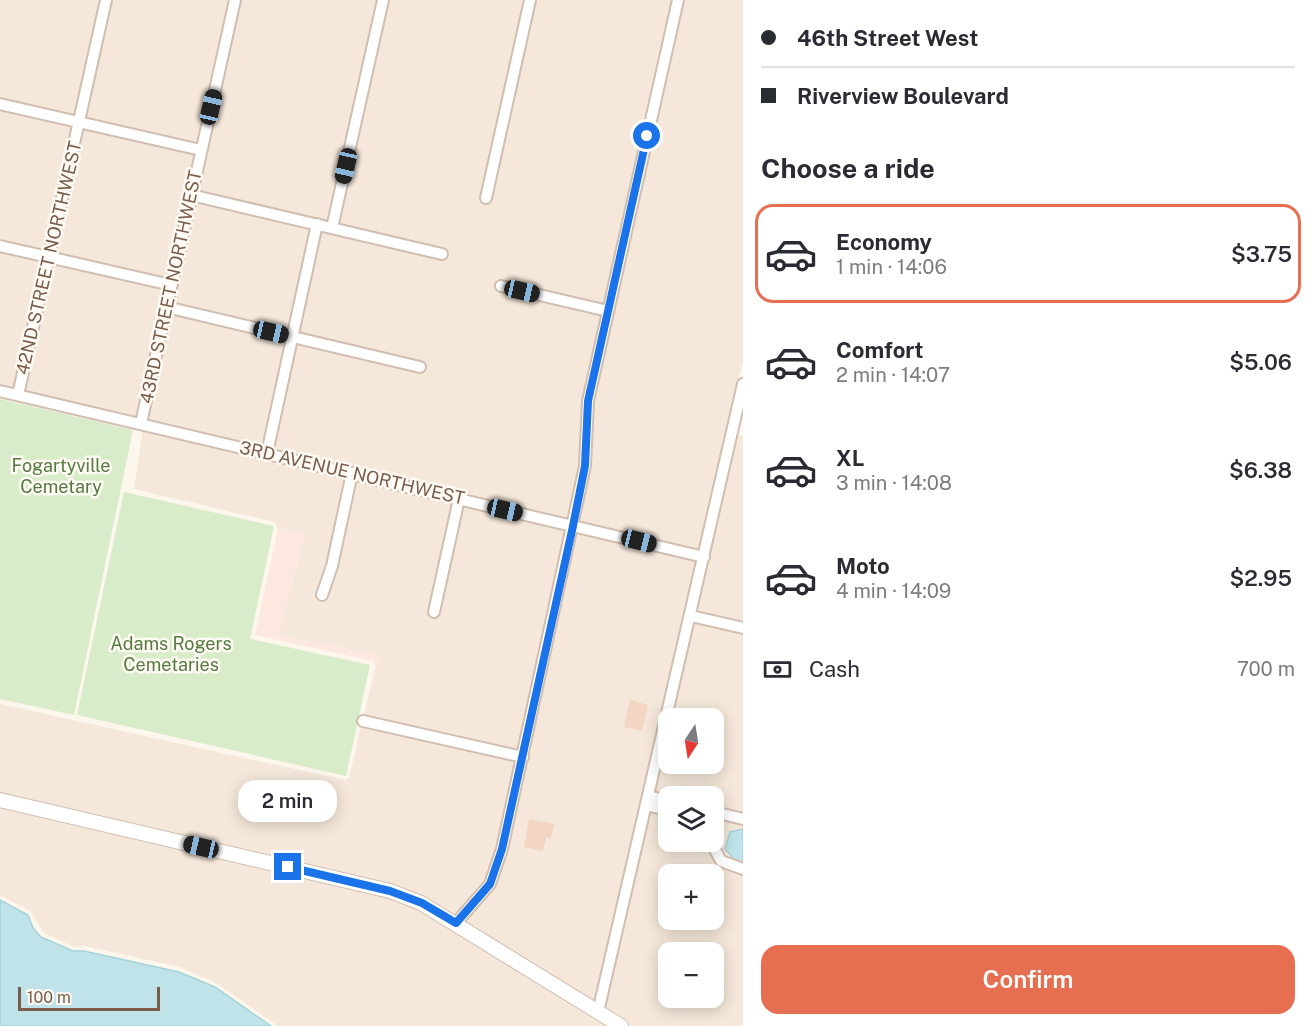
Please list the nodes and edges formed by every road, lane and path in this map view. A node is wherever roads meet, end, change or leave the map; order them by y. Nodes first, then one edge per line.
1 (106, 0) edge
2 (235, 0) edge
3 (382, 0) edge
4 (530, 0) edge
5 (678, 0) edge
6 (0, 104) edge
7 (79, 122) junction
8 (201, 150) junction
9 (191, 195) junction
10 (486, 198) dead end
11 (317, 224) junction
12 (332, 228) junction
13 (0, 246) edge
14 (442, 254) dead end
15 (49, 258) junction
16 (171, 285) junction
17 (501, 286) dead end
18 (166, 307) junction
19 (608, 311) junction
20 (292, 337) junction
21 (420, 367) dead end
22 (743, 384) edge
23 (0, 391) edge
24 (18, 395) junction
25 (141, 423) junction
26 (739, 425) edge
27 (267, 453) junction
28 (352, 473) junction
29 (459, 499) junction
30 (573, 526) junction
31 (704, 557) junction
32 (322, 595) dead end
33 (434, 612) dead end
34 (691, 616) junction
35 (743, 628) edge
36 (363, 720) dead end
37 (523, 757) junction
38 (0, 800) edge
39 (647, 800) junction
40 (658, 800) edge
41 (658, 805) edge
42 (724, 816) edge
43 (743, 819) edge
44 (716, 852) edge
45 (743, 869) edge
46 (456, 923) junction
47 (598, 1012) junction
48 (621, 1026) edge

1 - 7 street, 42ND STREET NORTHWEST
2 - 8 street, 43RD STREET NORTHWEST
3 - 12 street
4 - 10 street
5 - 19 street
6 - 7 street
7 - 8 street
7 - 15 street, 42ND STREET NORTHWEST
8 - 9 street, 43RD STREET NORTHWEST
9 - 11 street
9 - 16 street, 43RD STREET NORTHWEST
11 - 12 street
11 - 20 street
12 - 14 street
13 - 15 street
15 - 16 street
15 - 24 street, 42ND STREET NORTHWEST
16 - 18 street, 43RD STREET NORTHWEST
17 - 19 street
18 - 20 street
18 - 25 street, 43RD STREET NORTHWEST
19 - 30 street
20 - 21 street
20 - 27 street
22 - 26 street
23 - 24 street, 3RD AVENUE NORTHWEST
24 - 25 street, 3RD AVENUE NORTHWEST
25 - 27 street, 3RD AVENUE NORTHWEST
26 - 31 street
27 - 28 street, 3RD AVENUE NORTHWEST
28 - 29 street, 3RD AVENUE NORTHWEST
28 - 32 street
29 - 30 street, 3RD AVENUE NORTHWEST
29 - 33 street
30 - 31 street, 3RD AVENUE NORTHWEST
30 - 37 street
31 - 34 street
34 - 35 street
34 - 39 street
36 - 37 street
37 - 46 street
38 - 46 street
39 - 40 street
39 - 41 street
39 - 47 street
42 - 43 street
44 - 45 street
46 - 47 street
47 - 48 street

